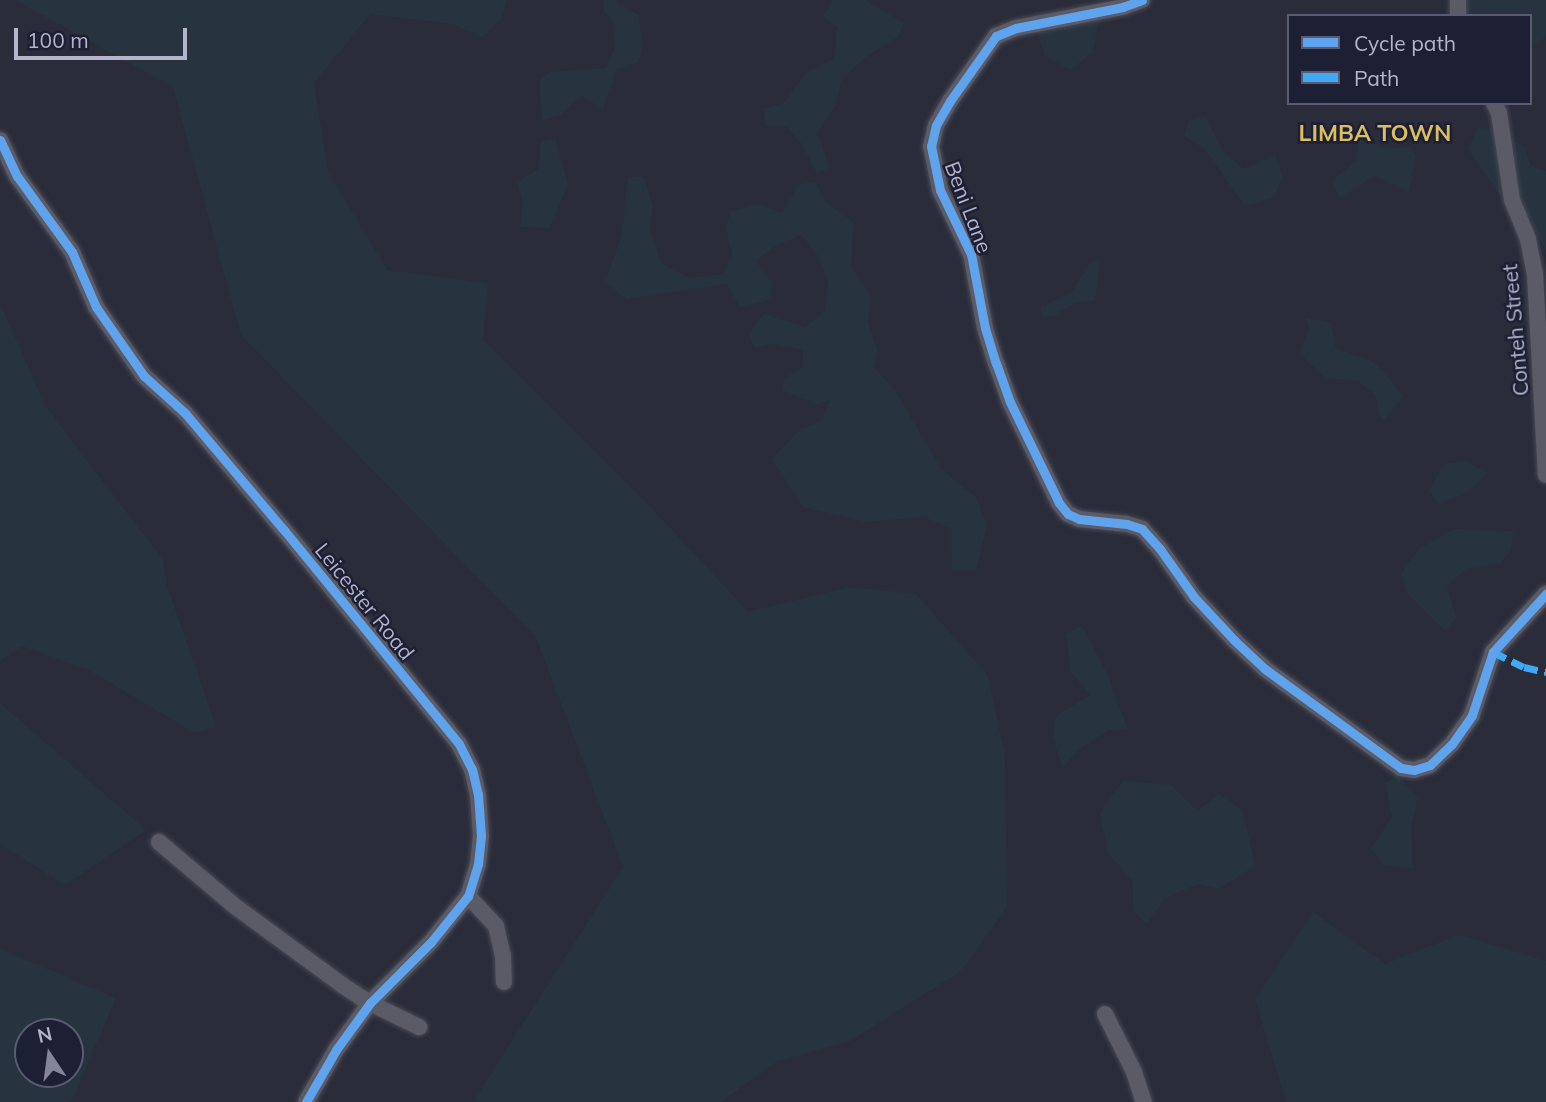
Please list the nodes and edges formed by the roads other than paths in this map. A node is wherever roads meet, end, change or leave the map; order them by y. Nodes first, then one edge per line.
1 (1142, 0) edge
2 (1495, 105) edge
3 (0, 140) edge
4 (1546, 475) edge
5 (1546, 594) edge
6 (159, 842) dead end
7 (468, 896) junction
8 (504, 982) dead end
9 (370, 1003) junction
10 (1105, 1014) dead end
11 (419, 1027) dead end
12 (306, 1102) edge
13 (1144, 1102) edge

1 - 5 street, Beni Lane
2 - 4 street, Conteh Street
3 - 7 street, Leicester Road
6 - 9 street
7 - 8 street
7 - 9 street, Leicester Road
9 - 11 street
9 - 12 street, Leicester Road
10 - 13 street

